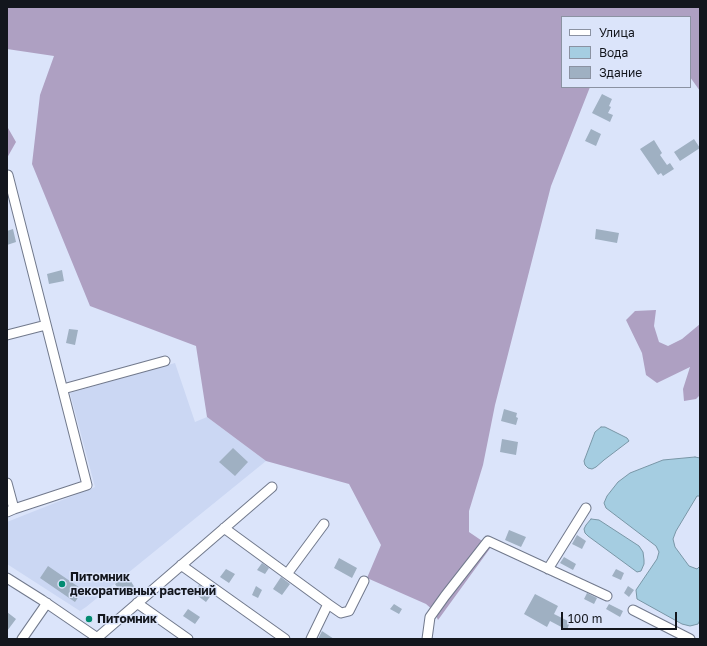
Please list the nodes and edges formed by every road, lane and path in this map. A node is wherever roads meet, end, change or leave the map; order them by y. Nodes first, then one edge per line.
1 (8, 175) edge
2 (46, 325) junction
3 (7, 335) edge
4 (165, 361) dead end
5 (63, 389) junction
6 (7, 483) edge
7 (272, 487) dead end
8 (586, 508) dead end
9 (10, 511) edge
10 (324, 524) dead end
11 (224, 528) junction
12 (181, 565) junction
13 (548, 569) junction
14 (287, 574) junction
15 (7, 578) edge
16 (364, 581) dead end
17 (607, 596) dead end
18 (47, 603) junction
19 (137, 603) junction
20 (328, 604) junction
21 (633, 610) dead end
22 (98, 638) edge
23 (22, 639) edge
24 (188, 639) edge
25 (285, 639) edge
26 (311, 639) edge
27 (427, 639) edge
28 (690, 639) edge

1 - 2 street
2 - 3 street
2 - 5 street
4 - 5 street
5 - 9 street
6 - 9 street
7 - 11 street
8 - 13 street
10 - 14 street
11 - 12 street
11 - 14 street
12 - 19 street
12 - 25 street
13 - 17 street
13 - 27 street
14 - 20 street
15 - 18 street
16 - 20 street
18 - 22 street
18 - 23 street
19 - 22 street
19 - 24 street
20 - 26 street
21 - 28 street

